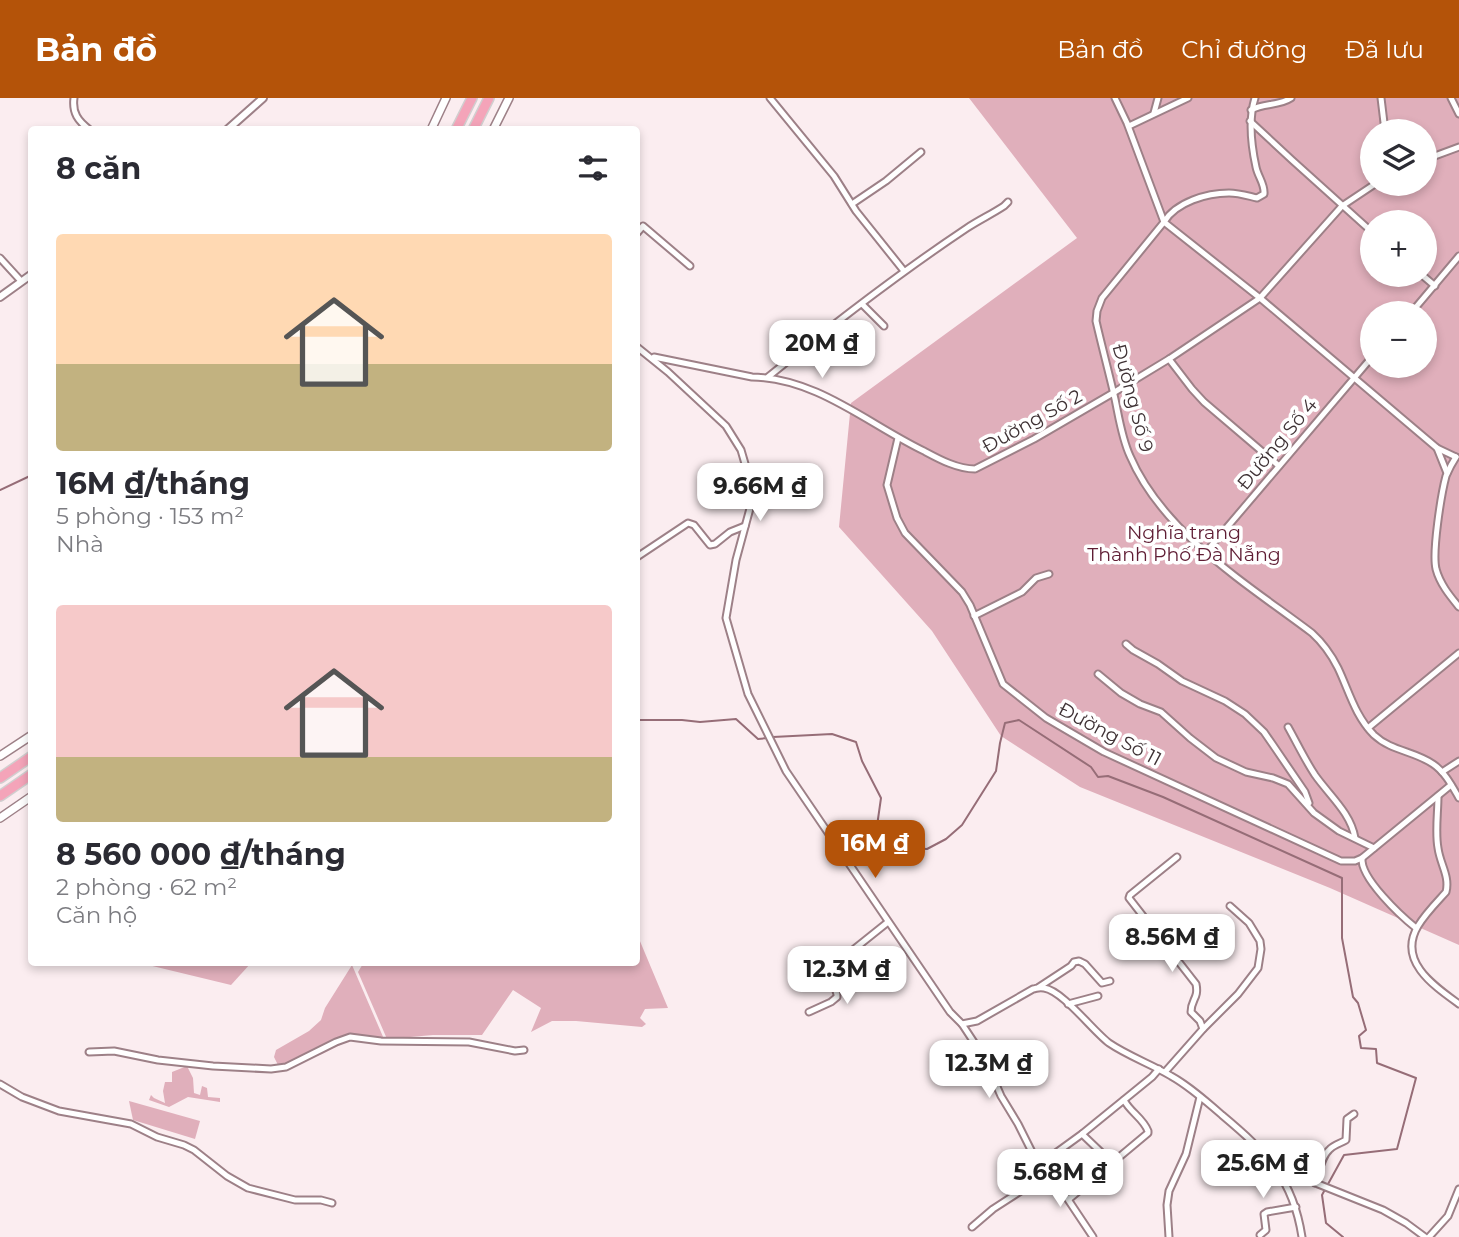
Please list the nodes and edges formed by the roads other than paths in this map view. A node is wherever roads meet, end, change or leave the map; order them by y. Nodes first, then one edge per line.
1 (74, 98) edge
2 (264, 98) edge
3 (446, 98) edge
4 (472, 98) edge
5 (489, 98) edge
6 (509, 98) edge
7 (771, 98) edge
8 (1115, 98) edge
9 (1158, 98) edge
10 (1188, 98) edge
11 (1255, 98) edge
12 (1291, 98) edge
13 (1381, 98) edge
14 (1451, 98) edge
15 (1251, 110) junction
16 (1154, 113) junction
17 (1459, 114) edge
18 (1384, 119) edge
19 (1250, 120) junction
20 (86, 126) edge
21 (232, 126) edge
22 (433, 126) edge
23 (458, 126) edge
24 (475, 126) edge
25 (495, 126) edge
26 (1129, 126) junction
27 (1459, 147) edge
28 (921, 152) dead end
29 (1437, 155) edge
30 (1360, 194) edge
31 (1008, 201) dead end
32 (852, 204) junction
33 (1342, 206) junction
34 (1164, 222) junction
35 (1360, 222) edge
36 (640, 230) edge
37 (1459, 256) edge
38 (0, 258) edge
39 (690, 266) dead end
40 (904, 271) junction
41 (28, 277) edge
42 (21, 281) junction
43 (1437, 284) edge
44 (1434, 287) edge
45 (0, 296) edge
46 (1260, 298) junction
47 (1421, 301) edge
48 (862, 304) junction
49 (884, 326) dead end
50 (640, 349) edge
51 (650, 357) junction
52 (1169, 359) junction
53 (1360, 370) edge
54 (768, 377) junction
55 (1354, 377) junction
56 (1114, 393) junction
57 (898, 439) junction
58 (1437, 449) junction
59 (1458, 456) edge
60 (1279, 466) junction
61 (1447, 473) junction
62 (745, 526) junction
63 (1206, 552) junction
64 (640, 554) edge
65 (1049, 574) dead end
66 (1459, 607) edge
67 (974, 616) junction
68 (1126, 644) dead end
69 (1459, 653) edge
70 (1098, 674) dead end
71 (1288, 727) dead end
72 (1368, 728) junction
73 (28, 738) edge
74 (0, 756) edge
75 (28, 759) edge
76 (1459, 761) edge
77 (1442, 772) junction
78 (0, 778) edge
79 (28, 778) edge
80 (1451, 785) junction
81 (0, 796) edge
82 (1438, 796) junction
83 (1459, 798) edge
84 (28, 799) edge
85 (1310, 808) junction
86 (0, 818) edge
87 (1355, 838) junction
88 (1374, 848) junction
89 (1177, 857) dead end
90 (1362, 858) junction
91 (1230, 906) dead end
92 (888, 922) junction
93 (1416, 928) junction
94 (828, 970) junction
95 (813, 975) dead end
96 (1110, 981) dead end
97 (1039, 987) junction
98 (1098, 996) dead end
99 (1068, 1004) junction
100 (1459, 1004) edge
101 (809, 1012) dead end
102 (962, 1024) junction
103 (1203, 1029) junction
104 (524, 1050) dead end
105 (89, 1052) dead end
106 (1162, 1071) junction
107 (0, 1084) edge
108 (1200, 1097) junction
109 (1124, 1100) junction
110 (1354, 1114) dead end
111 (1082, 1134) junction
112 (1248, 1137) junction
113 (1114, 1161) junction
114 (1038, 1164) junction
115 (1039, 1173) junction
116 (1317, 1184) junction
117 (1459, 1189) edge
118 (1069, 1199) junction
119 (332, 1203) dead end
120 (1296, 1207) junction
121 (972, 1227) dead end
122 (1260, 1236) edge
123 (1093, 1237) edge
124 (1169, 1237) edge
125 (1302, 1237) edge
126 (1427, 1237) edge

1 - 20 street
2 - 21 street
3 - 22 main road
4 - 23 highway
5 - 24 highway
6 - 25 main road
7 - 32 street
8 - 26 street
9 - 16 street
10 - 16 street
11 - 15 street
12 - 15 street
13 - 18 street
14 - 17 street
15 - 19 street
16 - 26 street
19 - 33 street
19 - 34 street, Đường Số 9
26 - 34 street
27 - 29 street
28 - 32 street
30 - 33 street, Đường Số 2
31 - 40 street
32 - 40 street
33 - 35 street
33 - 46 street, Đường Số 2
34 - 46 street
34 - 56 street, Đường Số 9
36 - 39 street
37 - 43 street
38 - 42 street
40 - 48 street
41 - 42 street
42 - 45 street
44 - 47 street
46 - 52 street, Đường Số 2
46 - 55 street
48 - 49 street
48 - 54 street
50 - 51 street
51 - 54 street, Đường Số 2
51 - 62 street
52 - 56 street, Đường Số 2
52 - 60 street
53 - 55 street, Đường Số 4
54 - 57 street, Đường Số 2
55 - 58 street
55 - 60 street, Đường Số 4
56 - 57 street, Đường Số 2
56 - 63 street, Đường Số 9
57 - 67 street, Đường Số 11
58 - 59 street
58 - 61 street
59 - 61 street
60 - 63 street, Đường Số 4
61 - 66 street
62 - 64 street
62 - 92 street
63 - 72 street, Đường Số 9
65 - 67 street
67 - 90 street, Đường Số 11
68 - 85 street
69 - 72 street
70 - 85 street
71 - 87 street
72 - 77 street, Đường Số 9
73 - 74 main road
75 - 78 highway
76 - 77 street
77 - 80 street, Đường Số 9
79 - 81 highway
80 - 82 street
80 - 83 street, Đường Số 9
82 - 88 street
82 - 93 street
84 - 86 main road
85 - 87 street
87 - 88 street
88 - 90 street
89 - 103 street
90 - 93 street
91 - 103 street
92 - 94 street
92 - 102 street
93 - 100 street
94 - 95 street
94 - 101 street
96 - 97 street
97 - 99 street
97 - 102 street
98 - 99 street
99 - 106 street
102 - 114 street
103 - 106 street
104 - 105 street
106 - 108 street
106 - 109 street
107 - 119 street
108 - 112 street
108 - 124 street
109 - 111 street
109 - 113 street
110 - 116 street
111 - 113 street
111 - 114 street
112 - 116 street
112 - 120 street
113 - 118 street
114 - 115 street
115 - 118 street
115 - 121 street
116 - 126 street
117 - 126 street
118 - 123 street
120 - 122 street
120 - 125 street

